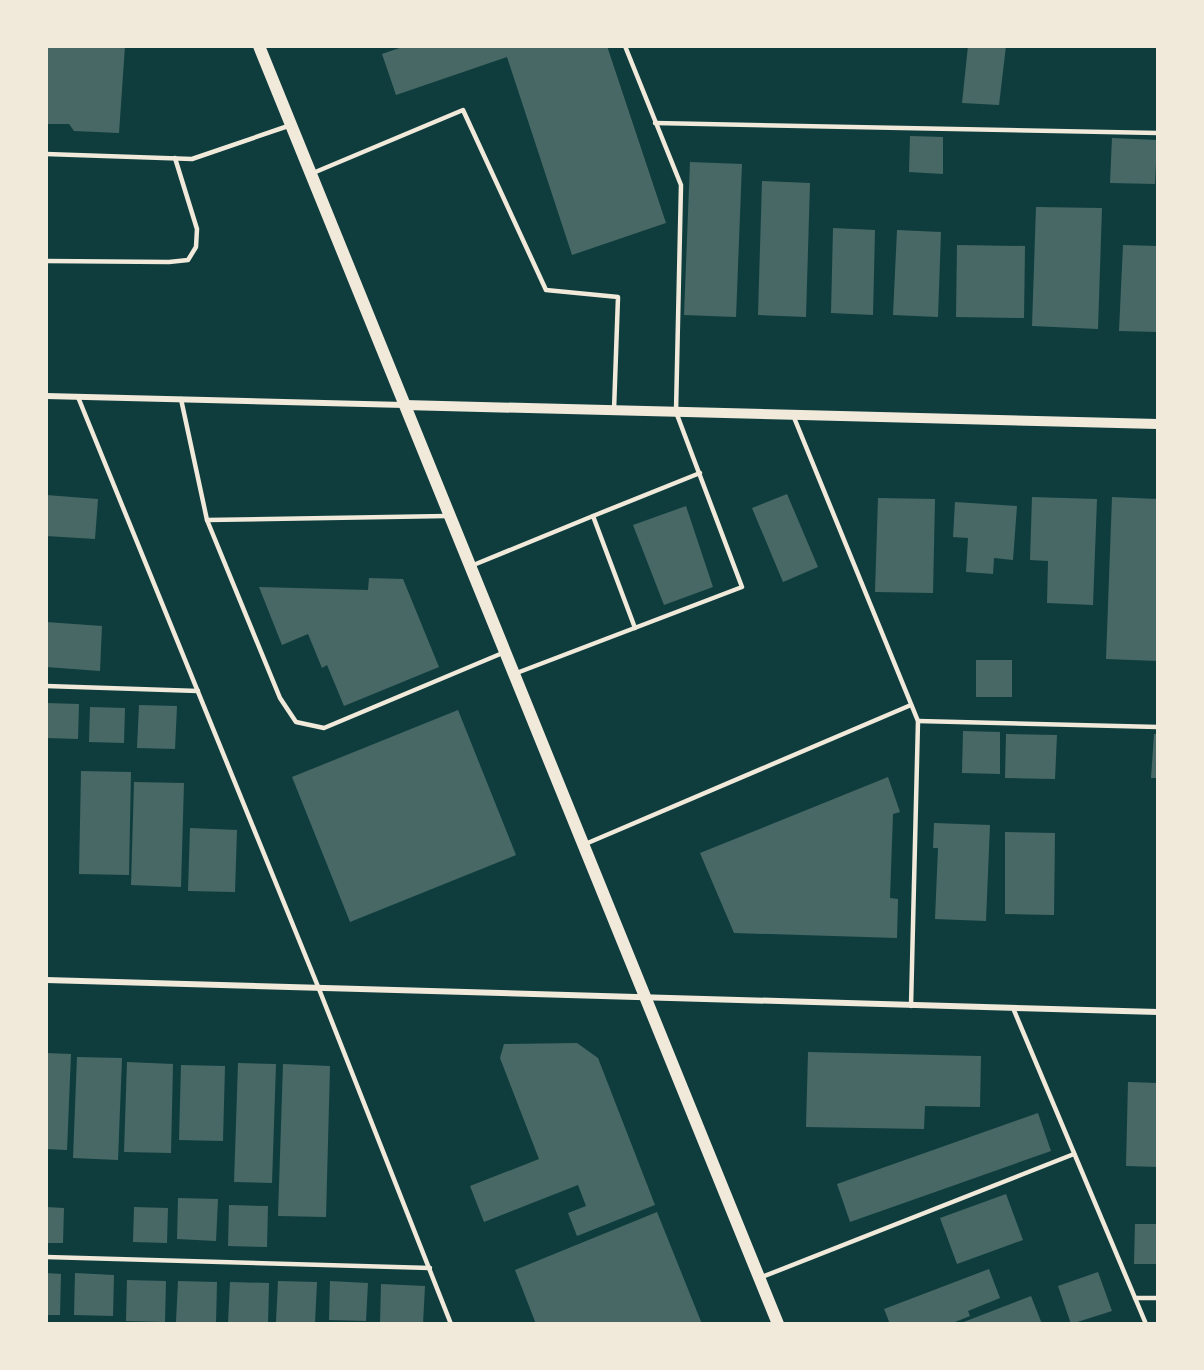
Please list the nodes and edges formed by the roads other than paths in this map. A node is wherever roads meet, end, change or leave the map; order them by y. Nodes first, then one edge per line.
1 (260, 46) edge
2 (625, 46) edge
3 (655, 123) junction
4 (291, 125) junction
5 (1158, 133) edge
6 (46, 154) edge
7 (175, 158) junction
8 (311, 174) junction
9 (46, 261) edge
10 (46, 396) edge
11 (78, 397) junction
12 (181, 399) junction
13 (404, 405) junction
14 (614, 410) junction
15 (676, 412) junction
16 (792, 415) junction
17 (1158, 424) edge
18 (700, 473) junction
19 (450, 516) junction
20 (593, 516) junction
21 (207, 520) junction
22 (470, 566) junction
23 (635, 628) junction
24 (505, 652) junction
25 (514, 674) junction
26 (46, 686) edge
27 (198, 691) junction
28 (911, 705) junction
29 (918, 721) junction
30 (1158, 727) edge
31 (583, 844) junction
32 (46, 980) edge
33 (319, 989) junction
34 (646, 999) junction
35 (911, 1006) junction
36 (1013, 1008) junction
37 (1158, 1012) edge
38 (1074, 1154) junction
39 (46, 1257) edge
40 (430, 1268) junction
41 (759, 1278) junction
42 (1135, 1298) junction
43 (1158, 1298) edge
44 (451, 1323) edge
45 (778, 1323) edge
46 (1146, 1323) edge

1 - 4 main road
2 - 3 lane
3 - 5 lane
3 - 15 lane
4 - 7 lane
4 - 8 main road
6 - 7 lane
7 - 9 lane
8 - 13 main road
8 - 14 lane
10 - 11 street
11 - 12 street
11 - 27 lane
12 - 13 street
12 - 21 lane
13 - 14 street
13 - 19 main road
14 - 15 street
15 - 16 street
15 - 18 lane
16 - 17 street
16 - 28 lane
18 - 20 lane
18 - 23 lane
19 - 21 lane
19 - 22 main road
20 - 22 lane
20 - 23 lane
21 - 24 lane
22 - 24 main road
23 - 25 lane
24 - 25 main road
25 - 31 main road
26 - 27 lane
27 - 33 lane
28 - 29 lane
28 - 31 lane
29 - 30 lane
29 - 35 lane
31 - 34 main road
32 - 33 street
33 - 34 street
33 - 40 lane
34 - 35 street
34 - 41 main road
35 - 36 street
36 - 37 street
36 - 38 lane
38 - 41 lane
38 - 42 lane
39 - 40 lane
40 - 44 lane
41 - 45 main road
42 - 43 lane
42 - 46 lane

